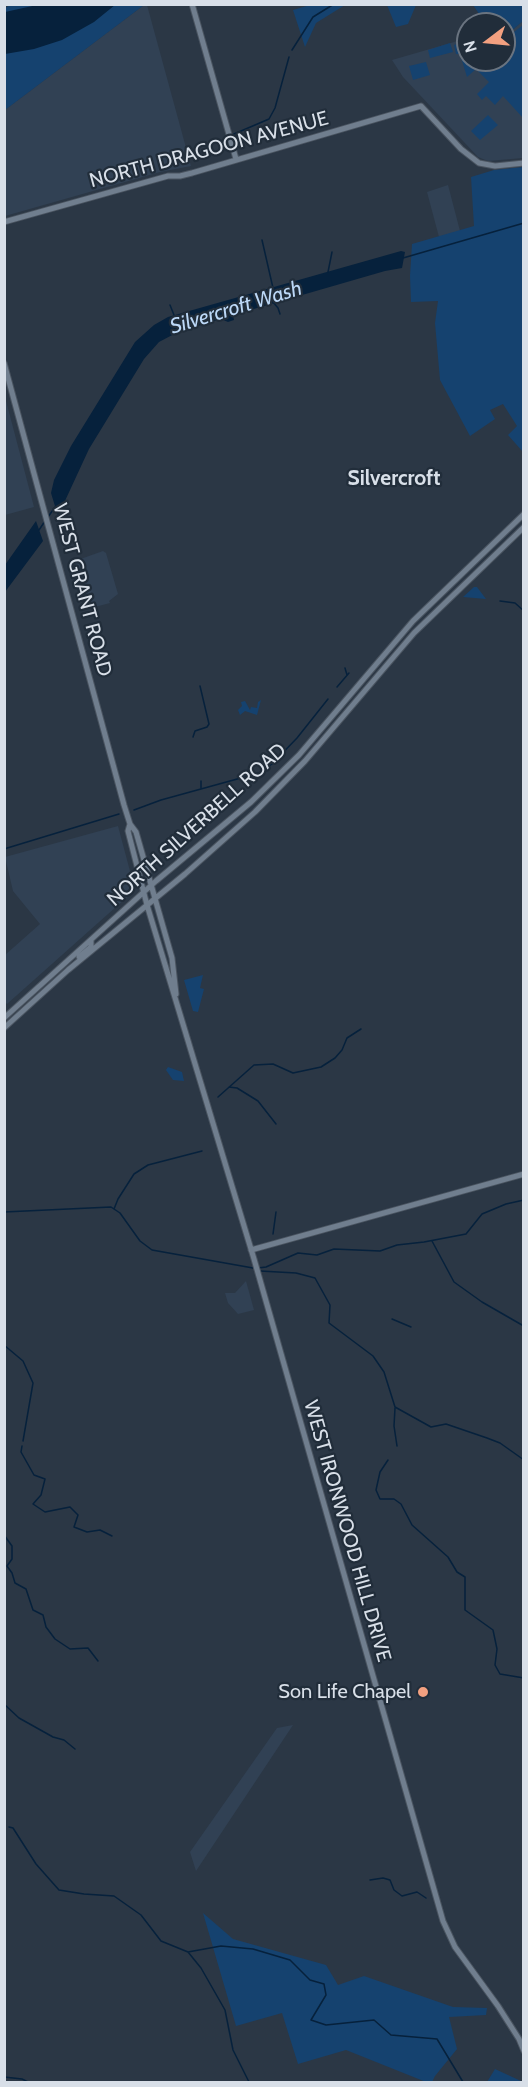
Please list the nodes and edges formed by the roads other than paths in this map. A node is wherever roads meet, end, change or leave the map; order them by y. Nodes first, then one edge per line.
1 (192, 4) edge
2 (236, 159) junction
3 (524, 163) edge
4 (4, 222) edge
5 (4, 363) edge
6 (524, 514) edge
7 (524, 527) edge
8 (227, 822) junction
9 (129, 824) junction
10 (234, 830) junction
11 (151, 886) junction
12 (144, 892) junction
13 (154, 898) junction
14 (147, 905) junction
15 (91, 940) junction
16 (68, 970) junction
17 (177, 1002) junction
18 (4, 1018) edge
19 (4, 1028) edge
20 (524, 1174) edge
21 (251, 1250) junction
22 (522, 2041) edge
23 (524, 2051) edge

1 - 2 street
2 - 3 street, NORTH DRAGOON AVENUE
2 - 4 street, NORTH DRAGOON AVENUE
5 - 9 street, WEST GRANT ROAD
6 - 8 street, NORTH SILVERBELL ROAD
7 - 10 street, NORTH SILVERBELL ROAD
8 - 10 street
8 - 11 street, NORTH SILVERBELL ROAD
9 - 11 street, WEST GRANT ROAD
9 - 12 street, WEST GRANT ROAD
10 - 13 street, NORTH SILVERBELL ROAD
11 - 12 street, NORTH SILVERBELL ROAD
11 - 13 street, WEST GRANT ROAD
12 - 14 street, WEST GRANT ROAD
12 - 15 street, NORTH SILVERBELL ROAD
13 - 14 street, NORTH SILVERBELL ROAD
13 - 17 street, WEST IRONWOOD HILL DRIVE
14 - 16 street, NORTH SILVERBELL ROAD
14 - 17 street, WEST IRONWOOD HILL DRIVE
15 - 16 street
15 - 18 street, NORTH SILVERBELL ROAD
16 - 19 street, NORTH SILVERBELL ROAD
17 - 21 street, WEST IRONWOOD HILL DRIVE
20 - 21 street
21 - 22 street, WEST IRONWOOD HILL DRIVE
22 - 23 street, WEST IRONWOOD HILL DRIVE

